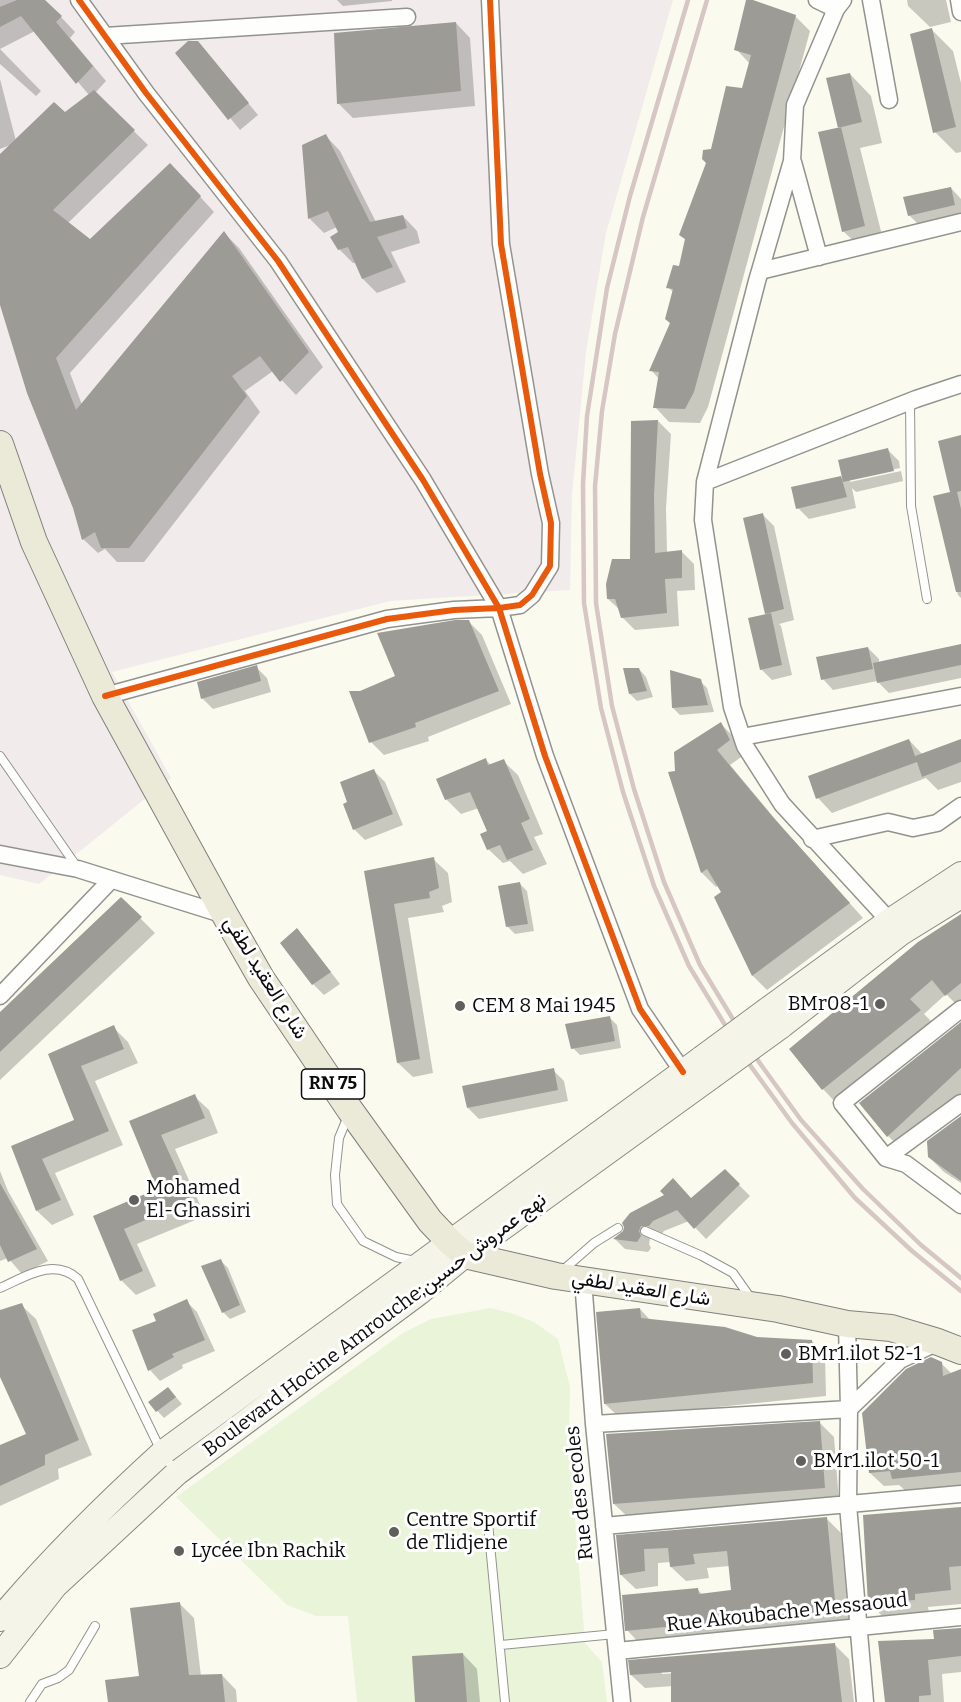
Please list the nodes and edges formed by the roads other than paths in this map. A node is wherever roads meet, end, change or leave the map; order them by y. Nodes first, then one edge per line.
1 (79, 0) edge
2 (490, 0) edge
3 (817, 0) edge
4 (871, 0) edge
5 (959, 0) edge
6 (839, 5) edge
7 (961, 12) edge
8 (407, 17) dead end
9 (105, 36) junction
10 (889, 100) dead end
11 (792, 162) junction
12 (961, 222) edge
13 (819, 257) junction
14 (760, 271) junction
15 (961, 384) edge
16 (910, 401) junction
17 (0, 444) edge
18 (705, 482) junction
19 (927, 599) dead end
20 (499, 608) junction
21 (105, 696) junction
22 (961, 696) edge
23 (742, 737) junction
24 (0, 756) edge
25 (961, 806) edge
26 (812, 839) junction
27 (0, 854) edge
28 (78, 869) junction
29 (961, 874) edge
30 (111, 880) junction
31 (961, 896) edge
32 (225, 915) junction
33 (895, 928) junction
34 (0, 996) edge
35 (961, 1009) edge
36 (699, 1069) junction
37 (961, 1103) edge
38 (350, 1110) junction
39 (886, 1158) junction
40 (961, 1205) edge
41 (618, 1228) dead end
42 (645, 1231) dead end
43 (458, 1249) junction
44 (423, 1263) junction
45 (556, 1276) junction
46 (583, 1280) junction
47 (0, 1288) edge
48 (757, 1307) junction
49 (846, 1324) junction
50 (949, 1346) edge
51 (849, 1409) junction
52 (594, 1424) junction
53 (162, 1454) junction
54 (177, 1473) junction
55 (961, 1494) edge
56 (848, 1505) junction
57 (488, 1522) dead end
58 (604, 1526) junction
59 (961, 1617) edge
60 (0, 1619) edge
61 (95, 1626) dead end
62 (858, 1627) junction
63 (616, 1643) junction
64 (501, 1644) junction
65 (0, 1656) edge
66 (30, 1702) edge
67 (505, 1702) edge
68 (622, 1702) edge
69 (865, 1702) edge

1 - 9 street
2 - 20 street
3 - 6 street
4 - 10 street
5 - 7 street
6 - 11 street
8 - 9 street
9 - 20 street
11 - 13 street
11 - 14 street
12 - 13 street
13 - 14 street
14 - 18 street
15 - 16 street
16 - 18 street
16 - 19 lane
17 - 21 main road, شارع العقيد لطفي / RN 75
18 - 23 street
20 - 21 street
20 - 36 street
21 - 32 main road, شارع العقيد لطفي / RN 75
22 - 23 street
23 - 26 street
24 - 28 lane
25 - 26 street
26 - 33 street
27 - 28 street
28 - 30 street
29 - 33 main road
30 - 32 street
30 - 34 street
31 - 33 main road
32 - 38 main road, شارع العقيد لطفي / RN 75
33 - 36 main road, Boulevard Hocine Amrouche;نهج عمروش حسين, bridge
35 - 39 street
36 - 43 main road, Boulevard Hocine Amrouche;نهج عمروش حسين
37 - 39 street
38 - 43 main road, شارع العقيد لطفي / RN 75
38 - 44 lane
39 - 40 street
41 - 45 lane
42 - 48 lane
43 - 44 main road, Boulevard Hocine Amrouche;نهج عمروش حسين
43 - 45 main road, شارع العقيد لطفي
43 - 54 main road, Boulevard Hocine Amrouche;نهج عمروش حسين
44 - 53 main road, Boulevard Hocine Amrouche;نهج عمروش حسين
45 - 46 main road, شارع العقيد لطفي
46 - 48 main road, شارع العقيد لطفي
46 - 52 street, Rue des ecoles
47 - 53 lane
48 - 49 main road, شارع العقيد لطفي
49 - 50 main road, شارع العقيد لطفي
49 - 51 street
50 - 51 street
51 - 52 street
51 - 56 street
52 - 58 street, Rue des ecoles
53 - 54 lane
53 - 60 main road, Boulevard Hocine Amrouche;نهج عمروش حسين
54 - 65 main road, Boulevard Hocine Amrouche;نهج عمروش حسين
55 - 56 street
56 - 58 street
56 - 62 street
57 - 64 lane
58 - 63 street, Rue des ecoles
59 - 62 street, Rue Akoubache Messaoud
61 - 66 lane
62 - 63 street, Rue Akoubache Messaoud
62 - 69 street
63 - 64 lane
63 - 68 street, Rue des ecoles
64 - 67 lane

